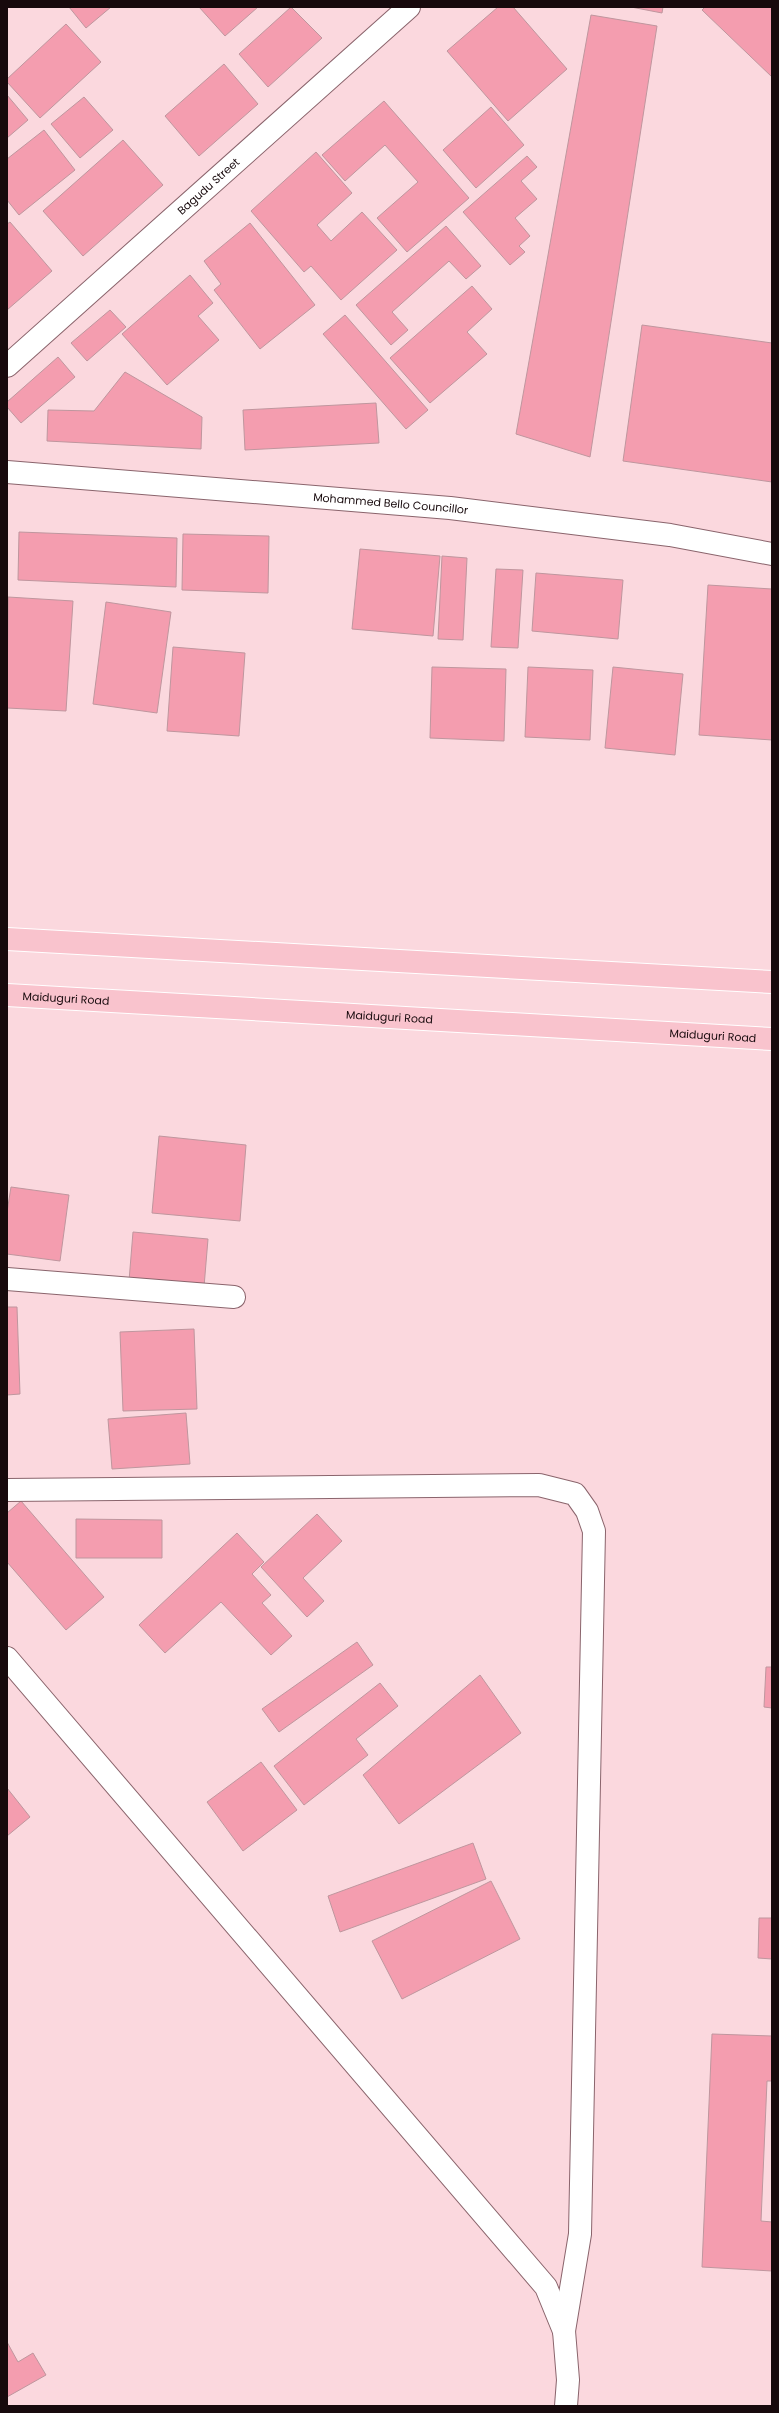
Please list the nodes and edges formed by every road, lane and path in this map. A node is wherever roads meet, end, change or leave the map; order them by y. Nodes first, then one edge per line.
1 (409, 7) edge
2 (7, 366) edge
3 (7, 472) edge
4 (772, 554) edge
5 (7, 939) edge
6 (772, 982) edge
7 (7, 995) edge
8 (772, 1039) edge
9 (7, 1279) edge
10 (234, 1297) dead end
11 (7, 1490) edge
12 (7, 1658) edge
13 (564, 2331) junction
14 (566, 2406) edge

1 - 2 street, Bagudu Street
3 - 4 street, Mohammed Bello Councillor
5 - 6 highway
7 - 8 highway, Maiduguri Road
9 - 10 street
11 - 13 street
12 - 13 street
13 - 14 street

